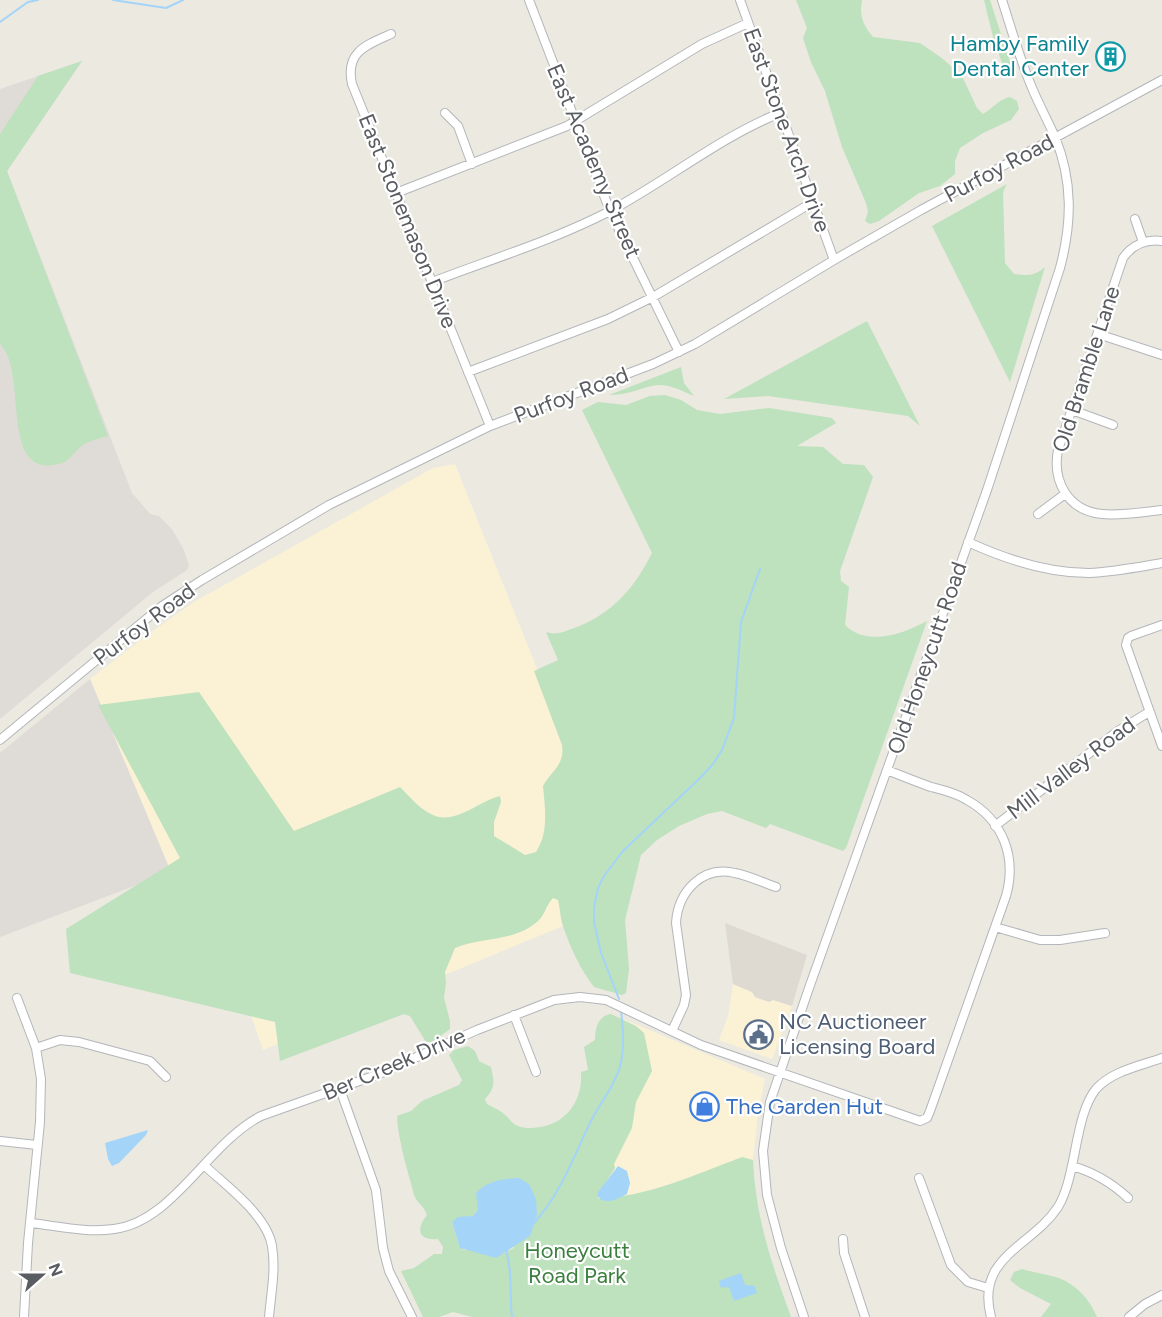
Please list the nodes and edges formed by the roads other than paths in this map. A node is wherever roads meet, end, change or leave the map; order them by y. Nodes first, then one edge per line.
1 (529, 0) edge
2 (740, 0) edge
3 (1002, 0) edge
4 (748, 23) junction
5 (391, 34) dead end
6 (1162, 80) edge
7 (444, 113) dead end
8 (780, 113) junction
9 (575, 121) junction
10 (1055, 139) junction
11 (472, 164) junction
12 (396, 193) junction
13 (813, 202) junction
14 (610, 211) junction
15 (1135, 219) dead end
16 (1143, 242) junction
17 (1162, 242) edge
18 (834, 260) junction
19 (432, 282) junction
20 (653, 297) junction
21 (1098, 334) junction
22 (679, 352) junction
23 (1162, 355) edge
24 (468, 372) junction
25 (1072, 410) junction
26 (1113, 425) dead end
27 (490, 426) junction
28 (1065, 494) junction
29 (1162, 510) edge
30 (1038, 514) dead end
31 (968, 542) junction
32 (1162, 563) edge
33 (1162, 625) edge
34 (1149, 712) junction
35 (0, 740) edge
36 (1162, 746) edge
37 (887, 770) junction
38 (995, 825) junction
39 (776, 887) dead end
40 (995, 927) junction
41 (1105, 933) dead end
42 (17, 998) dead end
43 (514, 1015) junction
44 (672, 1031) junction
45 (36, 1048) junction
46 (1162, 1058) edge
47 (536, 1072) dead end
48 (780, 1074) junction
49 (166, 1077) dead end
50 (340, 1089) junction
51 (0, 1141) edge
52 (37, 1145) junction
53 (204, 1165) junction
54 (1071, 1166) junction
55 (918, 1178) dead end
56 (1128, 1198) dead end
57 (31, 1223) junction
58 (843, 1239) dead end
59 (988, 1288) junction
60 (1162, 1295) edge
61 (24, 1317) edge
62 (269, 1317) edge
63 (412, 1317) edge
64 (804, 1317) edge
65 (865, 1317) edge
66 (990, 1317) edge
67 (1129, 1317) edge

1 - 9 street, East Academy Street
2 - 4 street, East Stone Arch Drive
3 - 10 street, Old Honeycutt Road
4 - 8 street, East Stone Arch Drive
4 - 9 street
5 - 12 street, East Stonemason Drive
6 - 10 street, Purfoy Road
7 - 11 street
8 - 13 street, East Stone Arch Drive
8 - 14 street
9 - 11 street
9 - 14 street, East Academy Street
10 - 18 street, Purfoy Road
10 - 31 street, Old Honeycutt Road
11 - 12 street
12 - 19 street, East Stonemason Drive
13 - 18 street, East Stone Arch Drive
13 - 20 street
14 - 19 street
14 - 20 street, East Academy Street
15 - 16 street
16 - 17 street
16 - 21 street, Old Bramble Lane
18 - 22 street, Purfoy Road
19 - 24 street, East Stonemason Drive
20 - 22 street, East Academy Street
20 - 24 street
21 - 23 street
21 - 25 street, Old Bramble Lane
22 - 27 street, Purfoy Road
24 - 27 street, East Stonemason Drive
25 - 26 street
25 - 28 street, Old Bramble Lane
27 - 35 street, Purfoy Road
28 - 29 street
28 - 30 street
31 - 32 street
31 - 37 street, Old Honeycutt Road
33 - 34 street
34 - 36 street
34 - 38 street, Mill Valley Road
37 - 38 street
37 - 48 street, Old Honeycutt Road
38 - 40 street
39 - 44 street
40 - 41 street
40 - 48 street, Ber Creek Drive
42 - 45 street
43 - 44 street, Ber Creek Drive
43 - 47 street
43 - 50 street, Ber Creek Drive
44 - 48 street, Ber Creek Drive
45 - 49 street
45 - 52 street
46 - 54 street
48 - 64 street, Old Honeycutt Road
50 - 53 street, Ber Creek Drive
50 - 63 street
51 - 52 street
52 - 57 street
53 - 57 street, Ber Creek Drive
53 - 62 street
54 - 56 street
54 - 59 street
55 - 59 street
57 - 61 street
58 - 65 street
59 - 66 street
60 - 67 street

